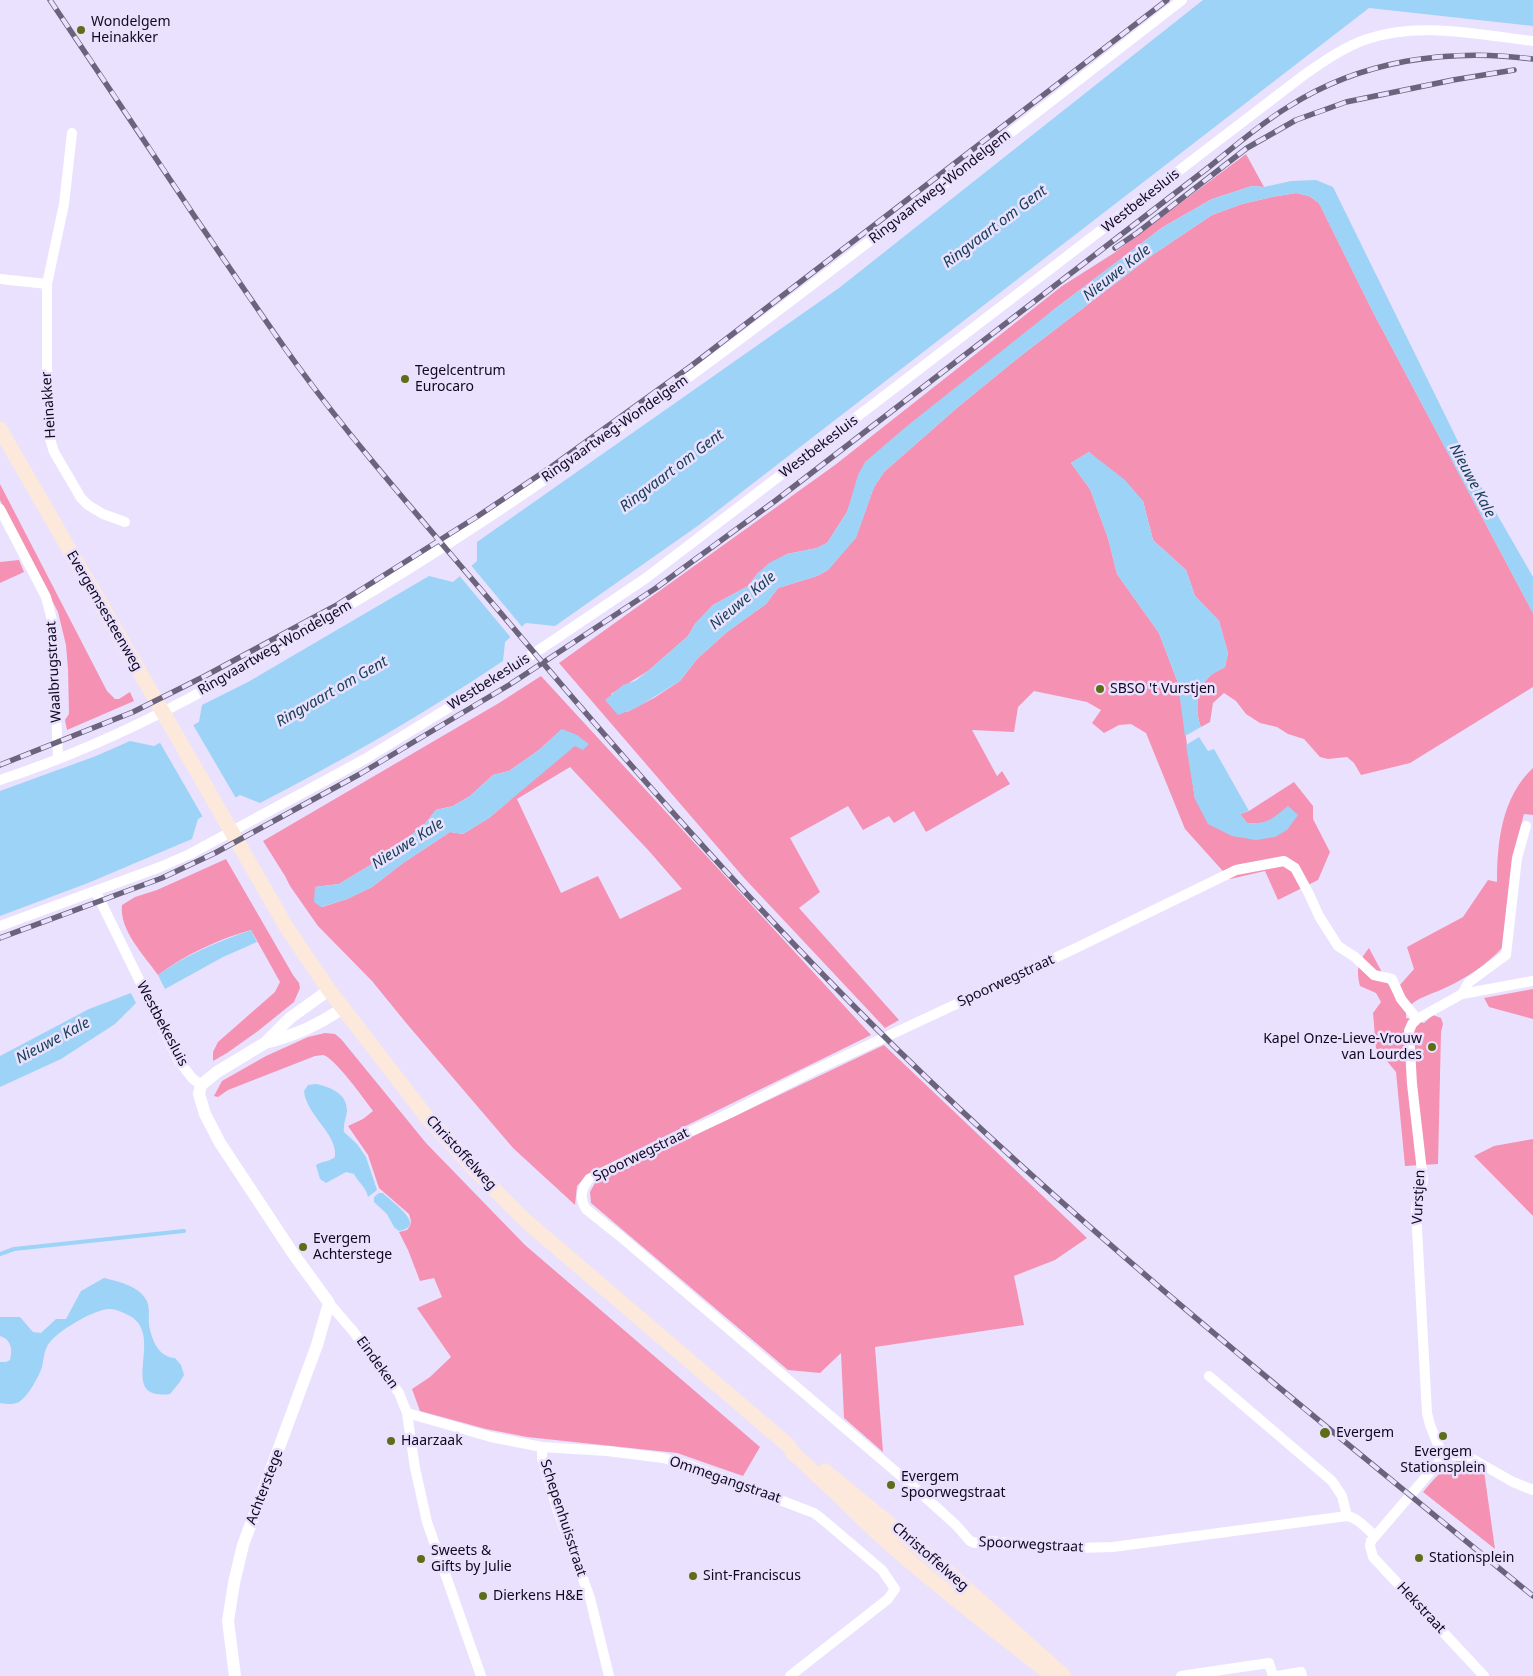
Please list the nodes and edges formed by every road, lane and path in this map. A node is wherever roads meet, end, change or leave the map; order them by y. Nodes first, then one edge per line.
1 (1182, 0) edge
2 (1533, 42) edge
3 (72, 132) dead end
4 (0, 280) edge
5 (47, 284) junction
6 (0, 429) edge
7 (0, 509) edge
8 (125, 522) dead end
9 (58, 758) junction
10 (0, 780) edge
11 (208, 793) joint
12 (1526, 826) dead end
13 (96, 892) junction
14 (0, 926) edge
15 (1533, 981) edge
16 (329, 990) junction
17 (1462, 994) junction
18 (342, 1008) junction
19 (1417, 1019) junction
20 (265, 1043) junction
21 (201, 1085) junction
22 (329, 1303) junction
23 (1210, 1376) dead end
24 (406, 1412) junction
25 (789, 1446) junction
26 (542, 1447) junction
27 (1444, 1457) junction
28 (1533, 1490) edge
29 (1347, 1516) junction
30 (1375, 1536) junction
31 (235, 1676) edge
32 (481, 1676) edge
33 (609, 1676) edge
34 (790, 1676) edge
35 (1054, 1676) edge
36 (1064, 1676) edge
37 (1181, 1676) edge
38 (1273, 1676) edge
39 (1277, 1676) edge
40 (1302, 1676) edge
41 (1484, 1676) edge

1 - 9 street, Ringvaartweg-Wondelgem
2 - 13 street, Westbekesluis
3 - 5 street, Heinakker
4 - 5 street
5 - 8 street, Heinakker
6 - 11 main road, Evergemsesteenweg
7 - 9 street, Waalbrugstraat
9 - 10 street, Ringvaartweg-Wondelgem
11 - 16 main road, Christoffelweg
12 - 17 street
13 - 14 street, Westbekesluis
13 - 21 street, Westbekesluis
15 - 17 street
16 - 18 main road, Christoffelweg
16 - 20 street
17 - 19 street
18 - 20 street
18 - 25 main road, Christoffelweg
19 - 27 street, Vurstjen
19 - 29 street, Spoorwegstraat
20 - 21 street
21 - 22 street, Eindeken
22 - 24 street, Eindeken
22 - 31 street, Achterstege
23 - 29 street
24 - 26 street, Ommegangstraat
24 - 32 street, Eindeken
25 - 35 main road, Christoffelweg
25 - 36 main road, Christoffelweg
26 - 33 street, Schepenhuisstraat
26 - 34 street, Ommegangstraat
27 - 28 street
27 - 30 street
29 - 30 street
30 - 41 street, Hekstraat
37 - 38 street
39 - 40 street

